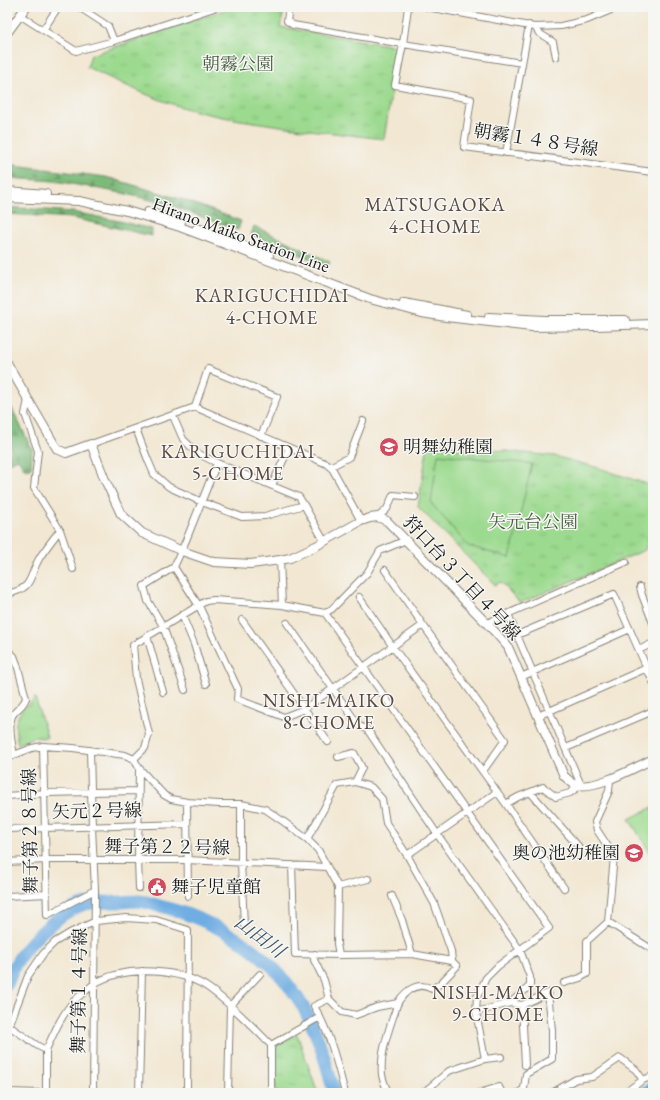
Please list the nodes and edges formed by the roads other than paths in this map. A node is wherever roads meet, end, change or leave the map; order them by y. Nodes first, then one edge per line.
1 (26, 7) edge
2 (58, 7) edge
3 (79, 7) edge
4 (217, 7) edge
5 (289, 7) edge
6 (408, 7) edge
7 (427, 7) edge
8 (614, 7) edge
9 (649, 7) edge
10 (199, 10) edge
11 (602, 10) edge
12 (653, 10) edge
13 (21, 16) junction
14 (532, 26) junction
15 (43, 30) junction
16 (7, 33) edge
17 (114, 41) junction
18 (403, 44) junction
19 (556, 57) dead end
20 (522, 63) junction
21 (506, 153) junction
22 (653, 172) edge
23 (7, 191) edge
24 (7, 198) edge
25 (653, 319) edge
26 (653, 324) edge
27 (7, 363) edge
28 (28, 400) junction
29 (195, 407) junction
30 (173, 416) junction
31 (363, 421) dead end
32 (136, 429) junction
33 (261, 436) junction
34 (91, 444) junction
35 (289, 448) junction
36 (217, 463) junction
37 (330, 467) junction
38 (272, 485) junction
39 (415, 497) dead end
40 (202, 502) junction
41 (304, 505) junction
42 (378, 517) junction
43 (361, 522) junction
44 (60, 530) junction
45 (406, 540) junction
46 (324, 542) junction
47 (182, 551) junction
48 (280, 560) junction
49 (626, 562) dead end
50 (174, 567) junction
51 (73, 569) dead end
52 (385, 570) dead end
53 (640, 587) dead end
54 (7, 594) edge
55 (359, 597) dead end
56 (282, 605) junction
57 (199, 606) junction
58 (325, 613) junction
59 (508, 614) junction
60 (182, 615) junction
61 (242, 620) dead end
62 (287, 623) dead end
63 (487, 623) junction
64 (653, 623) edge
65 (163, 626) junction
66 (423, 626) junction
67 (630, 629) junction
68 (517, 634) junction
69 (147, 636) junction
70 (653, 643) edge
71 (393, 647) junction
72 (7, 650) edge
73 (639, 650) junction
74 (363, 667) junction
75 (647, 668) junction
76 (533, 672) junction
77 (521, 677) junction
78 (653, 682) edge
79 (206, 684) dead end
80 (333, 688) junction
81 (185, 690) dead end
82 (164, 692) dead end
83 (304, 709) junction
84 (549, 711) junction
85 (653, 711) edge
86 (538, 716) junction
87 (328, 742) dead end
88 (44, 746) junction
89 (566, 748) junction
90 (90, 750) junction
91 (14, 755) junction
92 (338, 757) dead end
93 (7, 759) edge
94 (134, 759) junction
95 (653, 759) edge
96 (139, 768) junction
97 (483, 771) junction
98 (610, 780) junction
99 (354, 782) junction
100 (581, 785) junction
101 (138, 792) junction
102 (497, 792) junction
103 (92, 793) junction
104 (531, 793) junction
105 (45, 794) junction
106 (7, 796) edge
107 (186, 802) junction
108 (241, 804) junction
109 (506, 804) junction
110 (467, 812) junction
111 (187, 824) junction
112 (92, 826) junction
113 (139, 826) junction
114 (46, 828) junction
115 (7, 829) edge
116 (437, 834) junction
117 (307, 839) junction
118 (578, 846) dead end
119 (407, 855) junction
120 (46, 860) junction
121 (94, 860) junction
122 (138, 860) junction
123 (187, 860) junction
124 (7, 862) edge
125 (241, 863) junction
126 (292, 865) junction
127 (327, 867) junction
128 (368, 879) dead end
129 (338, 887) junction
130 (139, 888) dead end
131 (564, 888) dead end
132 (95, 890) junction
133 (47, 894) junction
134 (7, 896) edge
135 (188, 896) dead end
136 (392, 896) dead end
137 (96, 921) junction
138 (608, 922) junction
139 (244, 925) dead end
140 (520, 950) junction
141 (653, 950) edge
142 (315, 954) junction
143 (339, 954) junction
144 (412, 954) junction
145 (452, 960) junction
146 (142, 971) junction
147 (260, 974) dead end
148 (188, 977) junction
149 (564, 983) dead end
150 (94, 984) junction
151 (329, 999) junction
152 (510, 1002) junction
153 (398, 1003) junction
154 (522, 1005) junction
155 (230, 1006) junction
156 (476, 1012) junction
157 (320, 1017) junction
158 (271, 1045) junction
159 (46, 1050) junction
160 (501, 1057) dead end
161 (485, 1059) junction
162 (525, 1065) dead end
163 (653, 1076) edge
164 (643, 1080) junction
165 (7, 1092) edge
166 (40, 1093) edge
167 (46, 1093) edge
168 (93, 1093) edge
169 (124, 1093) edge
170 (139, 1093) edge
171 (144, 1093) edge
172 (186, 1093) edge
173 (228, 1093) edge
174 (271, 1093) edge
175 (345, 1093) edge
176 (388, 1093) edge
177 (422, 1093) edge
178 (479, 1093) edge
179 (502, 1093) edge
180 (518, 1093) edge
181 (552, 1093) edge
182 (624, 1093) edge

1 - 13 main road
2 - 15 street
3 - 17 street
4 - 10 street
5 - 18 street
6 - 18 street
7 - 14 street
8 - 11 street
9 - 12 main road
10 - 17 street
11 - 14 street
13 - 15 street
13 - 16 main road
14 - 19 street
14 - 20 street
15 - 17 street
18 - 20 street
18 - 21 street, 朝霧１４８号線
20 - 21 street
21 - 22 street, 朝霧１４８号線
23 - 25 main road, Hirano Maiko Station Line
24 - 26 main road, Hirano Maiko Station Line
27 - 28 main road
28 - 34 main road
28 - 44 street
29 - 30 street
29 - 33 street
29 - 33 street
30 - 32 street
30 - 36 street
31 - 37 street
32 - 34 street
32 - 40 street
33 - 35 street
34 - 47 main road, 狩口台３丁目４号線
35 - 37 street
35 - 38 street
36 - 38 street
36 - 40 street
37 - 43 street
38 - 41 street
39 - 42 street, 狩口台３丁目４号線
40 - 41 street
40 - 47 street
41 - 46 street
42 - 43 main road, 狩口台３丁目４号線
42 - 45 main road, 狩口台３丁目４号線
43 - 46 main road, 狩口台３丁目４号線
44 - 51 street
44 - 54 street
45 - 58 street
45 - 63 main road, 狩口台３丁目４号線
46 - 48 main road, 狩口台３丁目４号線
47 - 48 main road, 狩口台３丁目４号線
47 - 50 street
48 - 56 street
49 - 59 street
50 - 57 street
50 - 65 street
52 - 66 street
53 - 64 street
55 - 71 street
56 - 57 street
56 - 58 street
57 - 60 street
57 - 83 street
58 - 74 street
59 - 63 street
59 - 68 street
60 - 65 street
60 - 79 street
61 - 83 street
62 - 80 street
63 - 77 main road, 狩口台３丁目４号線
65 - 69 street
65 - 81 street
66 - 71 street
66 - 97 street
67 - 68 street
67 - 73 street
67 - 76 street
68 - 76 street
69 - 82 street
69 - 94 street
70 - 73 street
71 - 74 street
71 - 97 street
72 - 91 street
73 - 75 street
74 - 80 street
74 - 110 street
75 - 78 street
75 - 84 street
76 - 77 street
76 - 84 street
77 - 86 main road, 狩口台３丁目４号線
80 - 83 street
80 - 116 street
83 - 87 street
84 - 86 street
84 - 89 street
85 - 89 street
86 - 100 main road, 狩口台３丁目４号線
88 - 90 street
88 - 91 street
88 - 105 street, 舞子第２８号線
89 - 100 street
90 - 94 street
90 - 103 street, 舞子第１４号線
91 - 93 street
92 - 99 street
94 - 96 street
95 - 98 main road
96 - 101 street
96 - 107 street
97 - 102 street
98 - 100 main road
98 - 138 street
99 - 117 street
99 - 119 street
100 - 104 street
101 - 103 street
101 - 113 street
102 - 109 street
102 - 110 street
103 - 105 street
103 - 112 street, 舞子第１４号線
104 - 109 street
104 - 118 street
105 - 106 street
105 - 114 street, 舞子第２８号線
107 - 108 street
107 - 111 street
108 - 117 street
108 - 125 street
109 - 131 street
110 - 116 street
110 - 140 street
111 - 113 street, 矢元２号線
111 - 123 street
112 - 113 street, 矢元２号線
112 - 114 street, 矢元２号線
112 - 121 street, 舞子第１４号線
113 - 122 street
114 - 115 street, 矢元２号線
114 - 120 street, 舞子第２８号線
116 - 119 street
116 - 140 street
117 - 127 street
119 - 145 street
120 - 121 street, 舞子第２２号線
120 - 124 street, 舞子第２２号線
120 - 133 street, 舞子第２８号線
121 - 122 street, 舞子第２２号線
121 - 132 street, 舞子第１４号線
122 - 123 street, 舞子第２２号線
122 - 130 street
123 - 125 street, 舞子第２２号線
123 - 135 street
125 - 126 street, 舞子第２２号線
125 - 139 street
126 - 127 street, 舞子第２２号線
126 - 142 street
127 - 129 street
128 - 129 street
129 - 143 street
132 - 133 street, 舞子第２８号線
132 - 137 street, 舞子第１４号線
133 - 134 street
136 - 144 street
137 - 148 street
137 - 150 street, 舞子第１４号線
137 - 159 street
138 - 141 street
138 - 149 street
140 - 152 street
140 - 156 street
142 - 143 street
142 - 151 street
143 - 144 street
144 - 145 street
145 - 153 street
146 - 148 street
146 - 150 street
146 - 170 street
147 - 155 street
148 - 155 street
148 - 172 street
150 - 159 street
150 - 168 street, 舞子第１４号線
151 - 153 street
151 - 157 street
152 - 154 street
152 - 156 street
153 - 176 street
154 - 162 street
154 - 180 street
155 - 158 street
155 - 173 street
156 - 161 street
157 - 158 street
157 - 175 street
158 - 174 street
159 - 167 street
160 - 161 street
161 - 177 street
163 - 164 street
164 - 181 street
164 - 182 street
165 - 166 street
169 - 170 street
170 - 171 street
178 - 179 street

